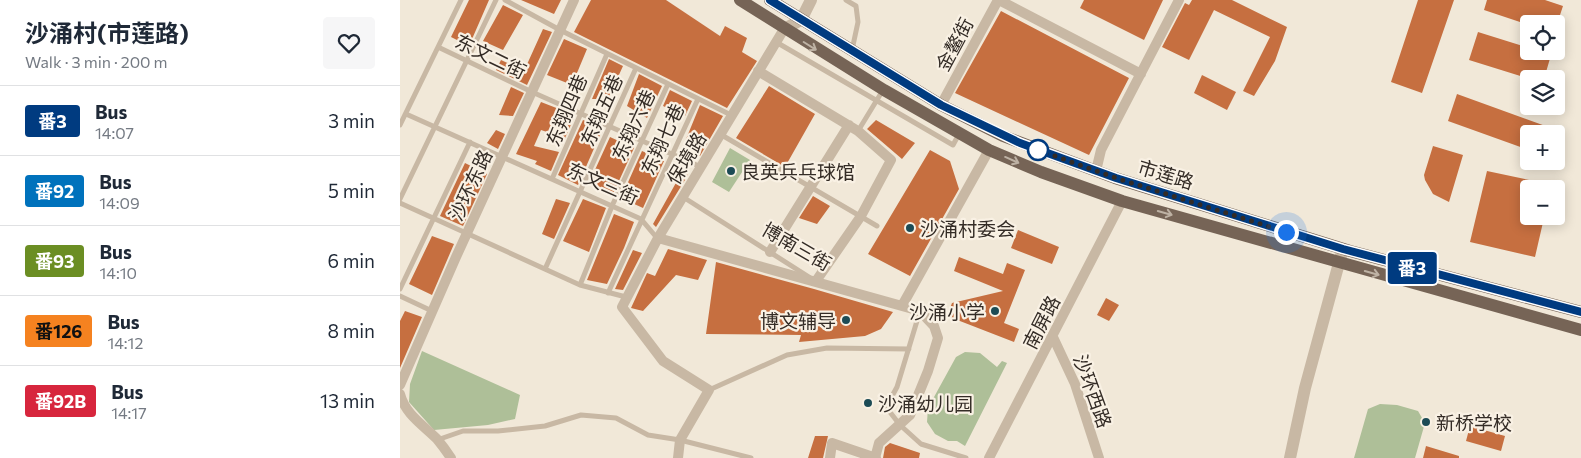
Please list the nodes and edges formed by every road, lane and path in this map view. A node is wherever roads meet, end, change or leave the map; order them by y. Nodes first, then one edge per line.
1 (461, 0) edge
2 (496, 0) edge
3 (505, 0) edge
4 (574, 0) edge
5 (740, 0) edge
6 (770, 0) edge
7 (811, 0) edge
8 (846, 0) edge
9 (999, 0) edge
10 (1179, 0) edge
11 (801, 20) junction
12 (784, 28) junction
13 (560, 30) junction
14 (776, 42) junction
15 (438, 47) junction
16 (852, 50) junction
17 (607, 54) junction
18 (636, 68) junction
19 (758, 71) junction
20 (1141, 74) junction
21 (668, 84) junction
22 (884, 90) junction
23 (532, 92) junction
24 (698, 99) junction
25 (941, 105) junction
26 (406, 114) junction
27 (732, 116) junction
28 (400, 125) edge
29 (848, 125) junction
30 (436, 127) junction
31 (858, 131) junction
32 (959, 133) junction
33 (720, 134) junction
34 (470, 142) junction
35 (989, 150) junction
36 (502, 157) junction
37 (701, 167) junction
38 (1096, 171) junction
39 (552, 179) junction
40 (809, 186) junction
41 (580, 192) junction
42 (683, 197) junction
43 (400, 199) edge
44 (1122, 201) junction
45 (400, 204) edge
46 (612, 206) junction
47 (861, 216) junction
48 (433, 219) junction
49 (641, 219) junction
50 (877, 226) dead end
51 (466, 234) junction
52 (658, 238) junction
53 (1343, 249) junction
54 (770, 252) junction
55 (1338, 263) junction
56 (545, 270) junction
57 (816, 281) junction
58 (580, 285) junction
59 (400, 288) edge
60 (608, 292) junction
61 (400, 296) edge
62 (624, 302) junction
63 (902, 304) junction
64 (432, 311) junction
65 (920, 311) junction
66 (1581, 312) edge
67 (1581, 330) edge
68 (1053, 337) junction
69 (909, 349) junction
70 (400, 385) edge
71 (708, 390) junction
72 (400, 394) edge
73 (900, 425) junction
74 (437, 440) junction
75 (680, 440) junction
76 (451, 458) edge
77 (678, 458) edge
78 (751, 458) edge
79 (830, 458) edge
80 (875, 458) edge
81 (966, 458) edge
82 (989, 458) edge
83 (1099, 458) edge
84 (1290, 458) edge

1 - 15 lane
2 - 30 lane
3 - 13 lane
4 - 13 street, 沙环东路
5 - 12 main road, 市莲路
6 - 11 main road, 市莲路
7 - 11 street
8 - 16 lane
9 - 20 street
9 - 25 street, 金鳌街
10 - 20 street
11 - 12 street
11 - 16 main road, 市莲路
12 - 14 street, 保境路
12 -> 22 main road, 市莲路
13 - 17 lane
13 - 23 street, 沙环东路
14 - 19 street, 保境路
14 - 32 lane
15 - 23 lane, 东文二街
15 - 26 lane
16 - 25 main road, 市莲路
17 - 18 lane
17 - 39 lane, 东翔四巷
18 - 21 lane
18 - 41 lane, 东翔五巷
19 - 27 street, 保境路
19 - 29 street
19 - 31 lane
20 - 38 street
21 - 24 lane
21 - 46 lane, 东翔六巷
22 - 31 lane
22 - 32 main road, 市莲路
23 - 36 street, 沙环东路
23 - 37 lane, 东文二街
24 - 27 lane
24 - 49 lane, 东翔七巷
25 - 38 main road, 市莲路
26 - 28 lane
26 - 30 lane, 东文三街
27 - 33 street, 保境路
29 - 31 street
29 - 40 lane
30 - 34 lane, 东文三街
30 - 43 lane
31 - 47 lane
32 - 35 main road, 市莲路
33 - 37 street, 保境路
33 - 40 lane
34 - 36 lane, 东文三街
34 - 48 lane
35 -> 44 main road, 市莲路
35 - 63 street
36 - 39 lane, 东文三街
36 - 51 street, 沙环东路
37 - 42 street, 保境路
38 - 53 main road, 市莲路
39 - 41 lane, 东文三街
40 - 47 lane
40 - 54 lane
41 - 46 lane, 东文三街
41 - 56 lane, 东翔五巷
42 - 52 street, 保境路
42 - 54 lane, 博南三街
44 -> 55 main road, 市莲路
44 - 68 street, 南屏路
45 - 48 lane
46 - 49 lane, 东文三街
46 - 58 lane, 东翔六巷
47 - 50 lane
47 - 57 lane
48 - 51 lane
48 - 59 lane
49 - 52 lane, 东文三街
49 - 60 lane, 东翔七巷
51 - 56 lane
51 - 64 street, 沙环东路
52 - 57 street
52 - 62 street, 保境路
53 - 55 street
53 - 66 main road, 市莲路
54 - 57 lane, 博南三街
55 -> 67 main road, 市莲路
55 - 84 street
56 - 58 lane
57 - 63 street, 博南三街
58 - 60 lane
60 - 62 lane
61 - 64 lane
62 - 71 street
63 - 65 street, 博南三街
64 - 70 street, 沙环东路
65 - 69 lane
65 - 73 street
68 - 82 street, 南屏路
68 - 83 street, 沙环西路
69 - 71 lane
69 - 73 lane
71 - 75 street
72 - 74 street
73 - 80 street
73 - 81 lane
74 - 75 lane
74 - 76 street
75 - 77 street
75 - 78 lane
79 - 80 street

